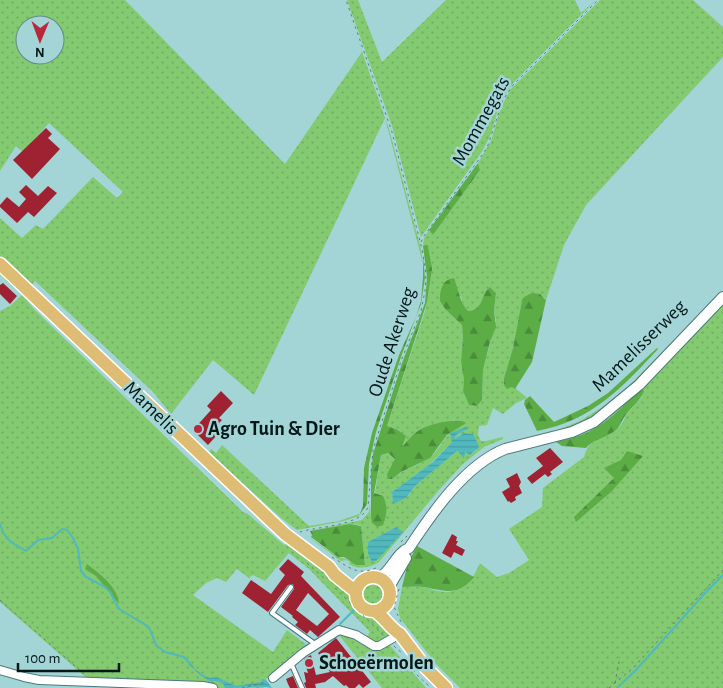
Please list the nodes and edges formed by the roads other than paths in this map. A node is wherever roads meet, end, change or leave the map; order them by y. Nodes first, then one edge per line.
1 (0, 264) edge
2 (723, 297) edge
3 (409, 548) junction
4 (329, 567) junction
5 (379, 578) junction
6 (362, 580) junction
7 (394, 585) junction
8 (291, 587) dead end
9 (355, 591) junction
10 (387, 604) junction
11 (375, 611) junction
12 (400, 634) junction
13 (316, 646) junction
14 (291, 663) junction
15 (0, 670) edge
16 (270, 680) road end
17 (213, 688) edge
18 (302, 688) edge
19 (446, 688) edge

1 - 4 main road, Mamelis
2 - 3 street, Mamelisserweg
3 - 5 street, Mamelisserweg
3 - 7 street, Mamelisserweg
4 - 6 main road, Mamelis
4 - 9 main road, Mamelis
5 - 6 main road
5 - 7 main road
6 - 9 main road
7 - 10 main road
8 - 13 lane
9 - 11 main road
10 - 11 main road
10 - 12 main road
11 - 12 main road
12 - 13 street
12 - 19 main road
13 - 14 street
14 - 16 street
14 - 18 lane
15 - 17 street

